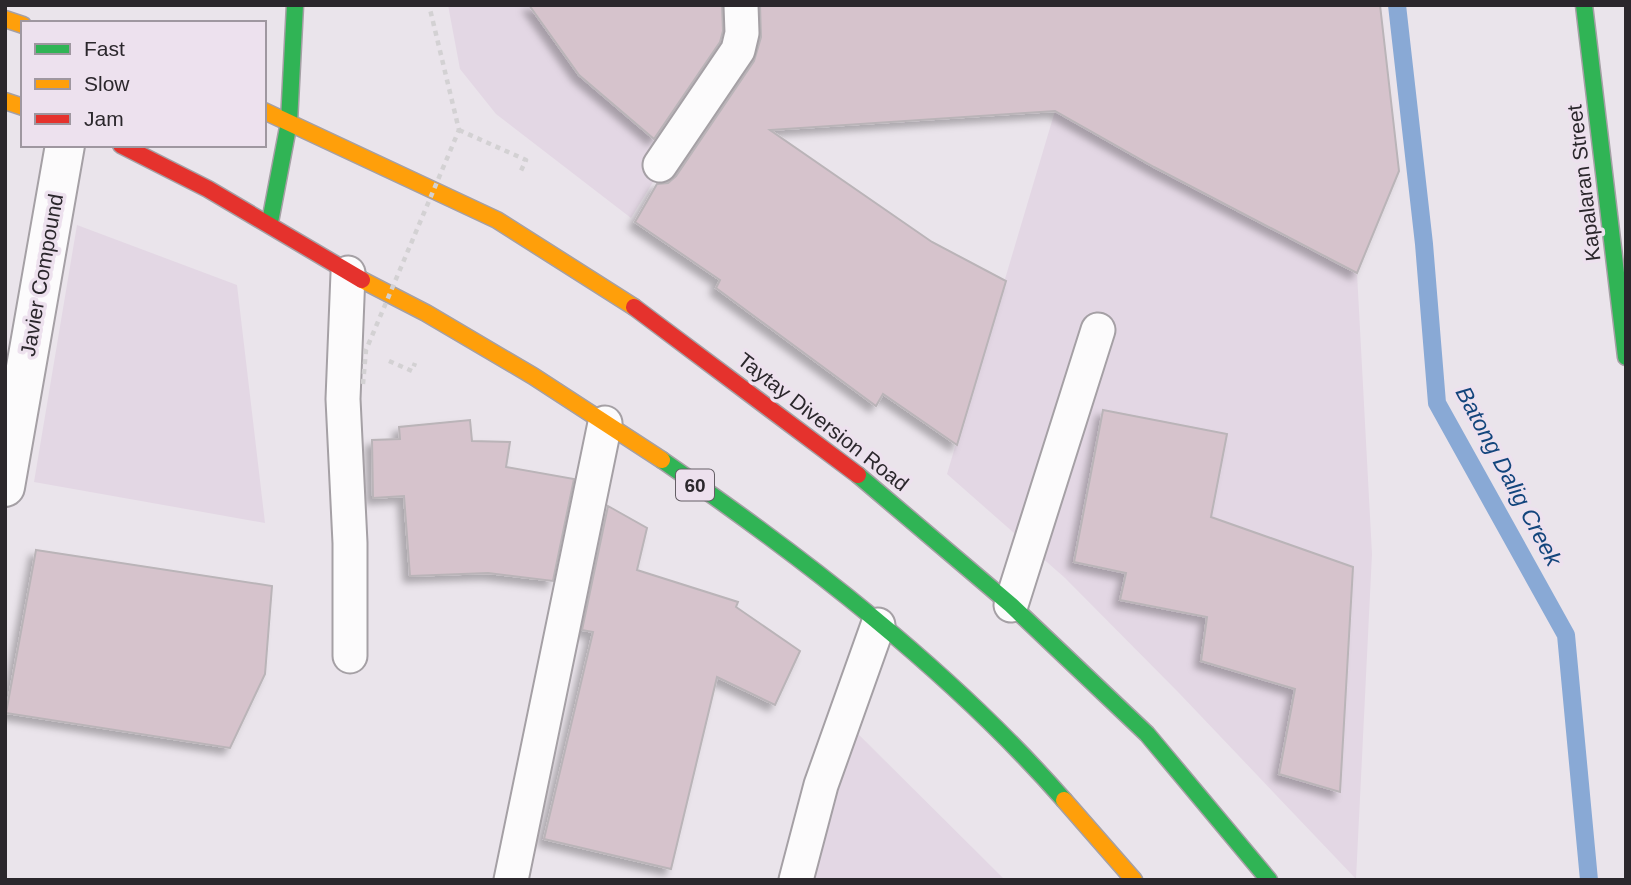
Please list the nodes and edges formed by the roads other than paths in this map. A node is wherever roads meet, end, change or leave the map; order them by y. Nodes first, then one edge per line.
1 (295, 5) edge
2 (741, 5) edge
3 (1584, 5) edge
4 (266, 112) edge
5 (289, 122) junction
6 (65, 147) edge
7 (126, 147) edge
8 (660, 165) dead end
9 (270, 222) junction
10 (348, 273) junction
11 (1098, 330) dead end
12 (1626, 357) edge
13 (605, 424) junction
14 (5, 487) edge
15 (1011, 605) junction
16 (878, 625) junction
17 (350, 656) dead end
18 (511, 880) edge
19 (796, 880) edge
20 (1134, 880) edge
21 (1269, 880) edge

1 - 5 main road
2 - 8 lane
3 - 12 main road, Kapalaran Street
4 - 5 main road, Taytay Diversion Road
5 - 9 main road
5 - 15 main road, Taytay Diversion Road
6 - 14 street, Javier Compound
7 - 9 main road, 60
9 - 10 main road, 60
10 - 13 main road, 60
10 - 17 lane
11 - 15 lane
13 - 16 main road, 60
13 - 18 lane
15 - 21 main road, Taytay Diversion Road
16 - 19 lane
16 - 20 main road, 60

